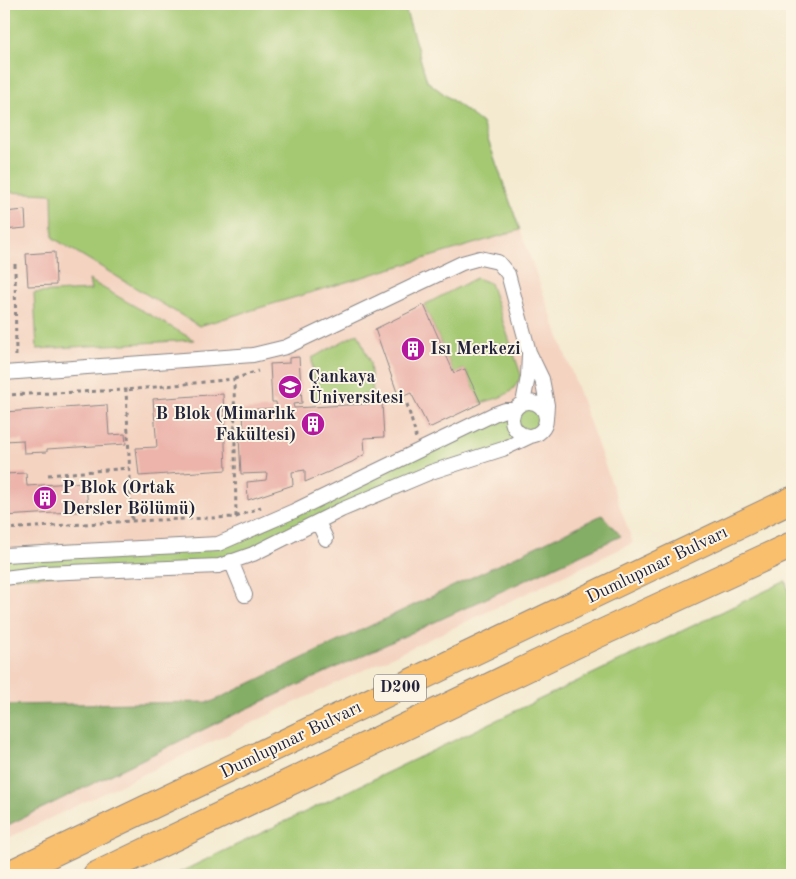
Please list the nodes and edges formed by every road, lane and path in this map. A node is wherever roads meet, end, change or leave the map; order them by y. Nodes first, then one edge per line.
1 (15, 264) dead end
2 (529, 352) junction
3 (16, 357) dead end
4 (265, 368) dead end
5 (4, 373) edge
6 (234, 379) junction
7 (126, 390) junction
8 (4, 395) edge
9 (407, 404) dead end
10 (519, 407) junction
11 (546, 420) junction
12 (424, 433) dead end
13 (416, 436) junction
14 (534, 436) junction
15 (408, 441) dead end
16 (129, 468) junction
17 (48, 475) dead end
18 (792, 500) edge
19 (262, 507) dead end
20 (236, 517) junction
21 (132, 521) junction
22 (318, 522) junction
23 (4, 529) edge
24 (326, 539) dead end
25 (792, 545) edge
26 (4, 555) edge
27 (231, 561) junction
28 (4, 578) edge
29 (245, 595) dead end
30 (7, 875) edge
31 (96, 875) edge

1 - 3 path
2 - 5 street
2 - 10 street
2 - 11 street
4 - 6 path
6 - 7 path
6 - 20 path
7 - 8 path
7 - 16 path
9 - 13 path
10 - 11 street
10 - 14 street
10 - 26 street
11 - 14 street
12 - 13 path
13 - 15 path
14 - 22 street
16 - 17 path
16 - 21 path
18 - 30 highway, Dumlupınar Bulvarı / D200
19 - 20 path
20 - 21 path
21 - 23 path
22 - 24 street
22 - 27 street
25 - 31 highway, Dumlupınar Bulvarı / D200
27 - 28 street
27 - 29 street

